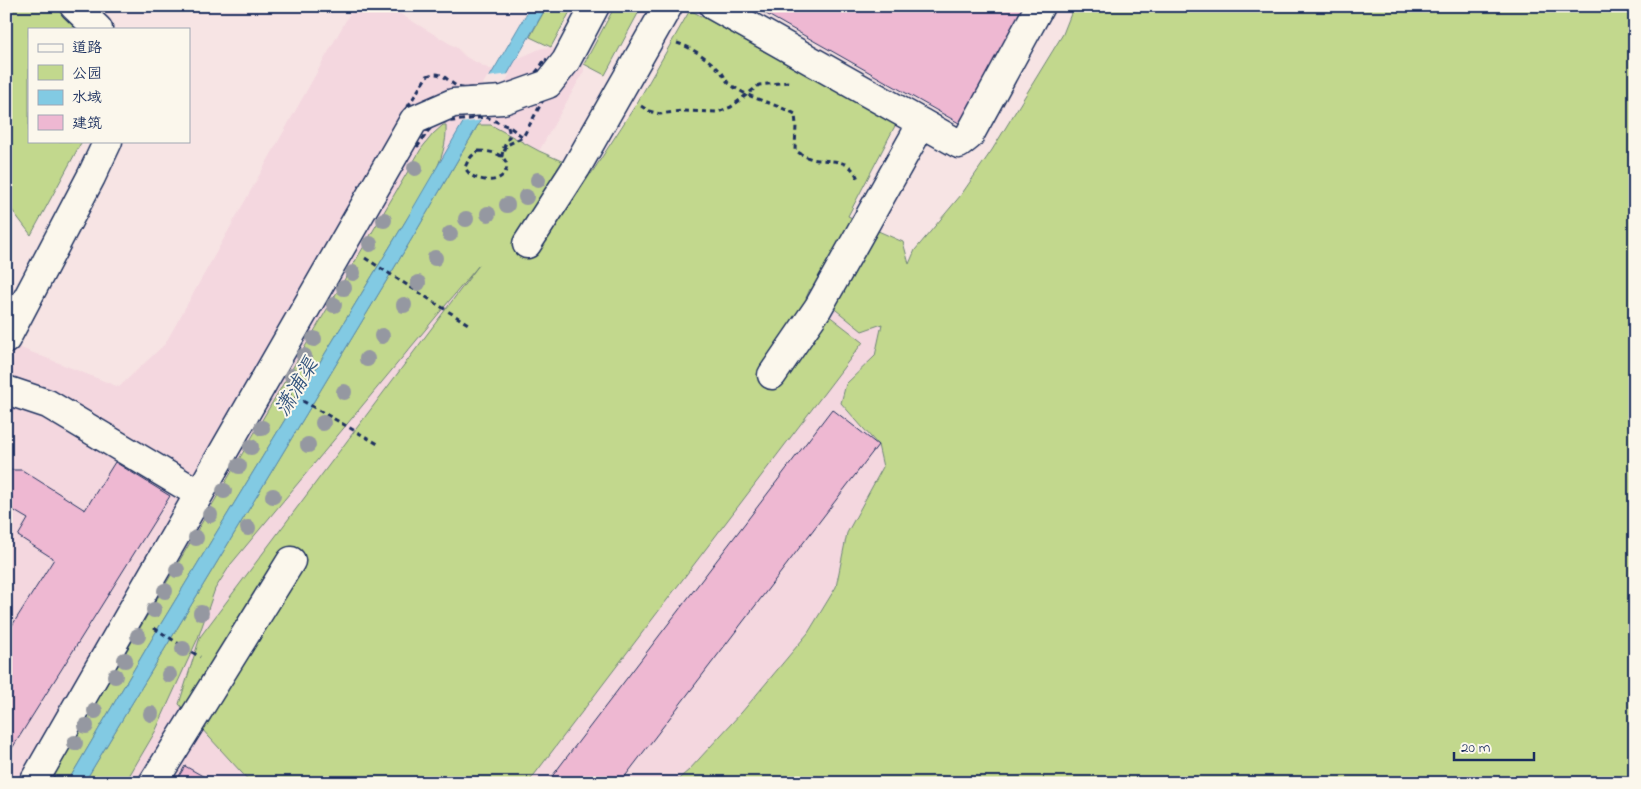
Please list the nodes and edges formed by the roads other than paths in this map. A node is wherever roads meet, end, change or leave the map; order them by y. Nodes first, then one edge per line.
1 (74, 6) edge
2 (596, 6) edge
3 (668, 6) edge
4 (714, 6) edge
5 (1040, 6) edge
6 (97, 28) edge
7 (922, 123) junction
8 (108, 142) edge
9 (527, 244) dead end
10 (6, 339) edge
11 (772, 375) dead end
12 (6, 390) edge
13 (199, 494) junction
14 (291, 561) dead end
15 (33, 783) edge
16 (153, 783) edge

1 - 6 street
2 - 13 street
3 - 9 street
4 - 7 street
5 - 7 street
7 - 11 street
8 - 10 street
12 - 13 street
13 - 15 street
14 - 16 street

